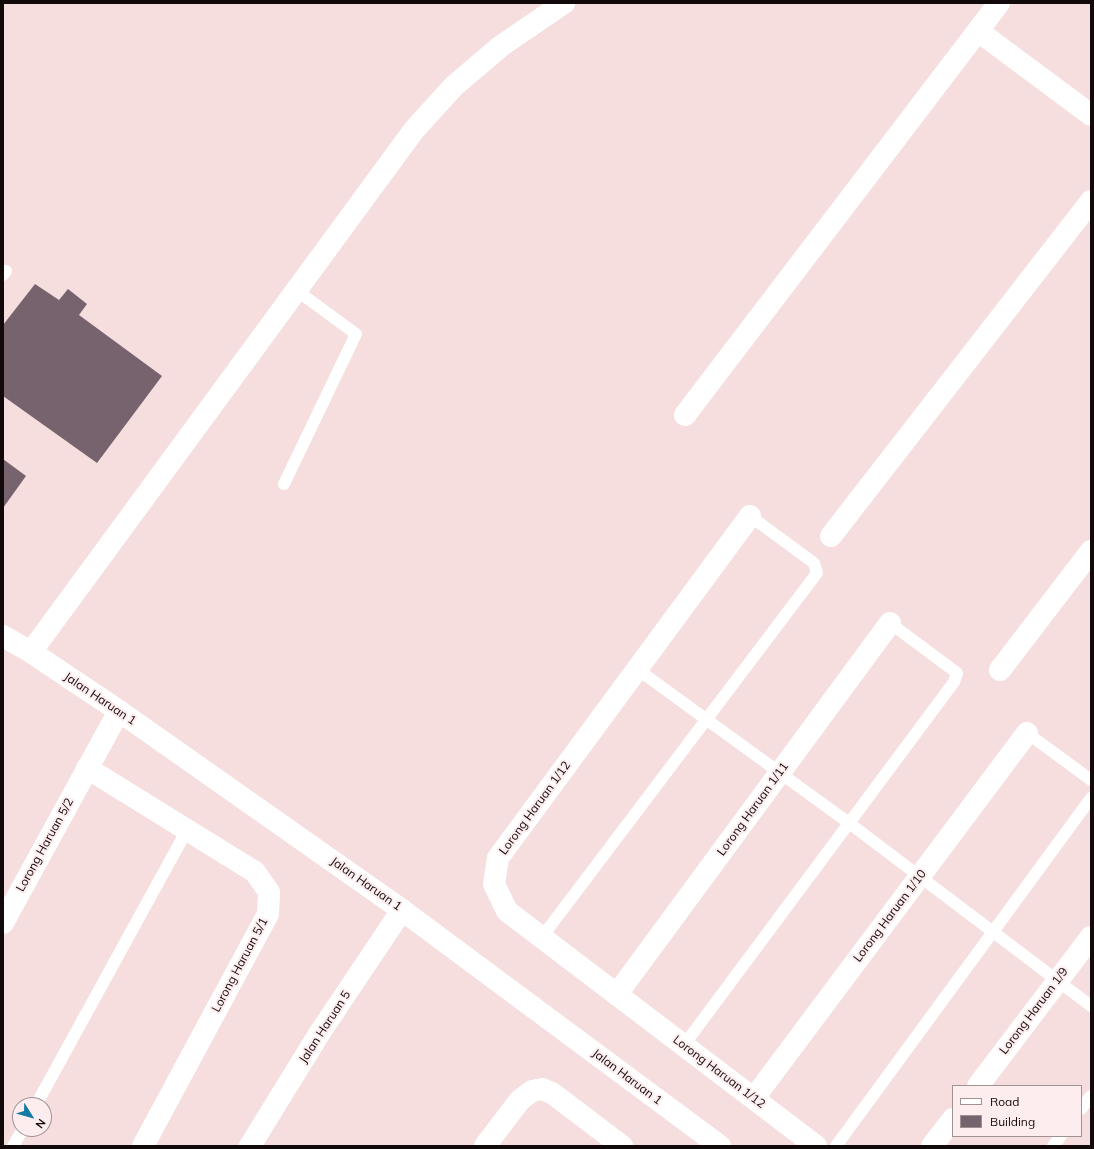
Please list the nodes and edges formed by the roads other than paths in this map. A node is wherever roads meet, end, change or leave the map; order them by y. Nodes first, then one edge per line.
1 (564, 3) edge
2 (999, 3) edge
3 (978, 32) junction
4 (1091, 115) edge
5 (1091, 201) edge
6 (296, 290) junction
7 (685, 415) dead end
8 (284, 484) dead end
9 (750, 516) joint
10 (831, 536) dead end
11 (1091, 550) edge
12 (890, 623) joint
13 (3, 636) edge
14 (31, 652) junction
15 (637, 669) junction
16 (1000, 670) dead end
17 (119, 711) junction
18 (706, 719) junction
19 (1027, 733) joint
20 (88, 768) junction
21 (780, 772) junction
22 (1091, 780) edge
23 (1091, 798) edge
24 (849, 824) junction
25 (187, 830) junction
26 (920, 877) junction
27 (402, 910) junction
28 (3, 922) edge
29 (993, 932) junction
30 (1091, 937) edge
31 (542, 938) junction
32 (1057, 981) junction
33 (616, 994) junction
34 (1091, 1006) edge
35 (684, 1045) junction
36 (979, 1085) edge
37 (1091, 1096) edge
38 (40, 1097) edge
39 (754, 1098) junction
40 (1082, 1108) edge
41 (952, 1120) edge
42 (18, 1137) edge
43 (1060, 1137) edge
44 (13, 1146) edge
45 (143, 1146) edge
46 (250, 1146) edge
47 (485, 1146) edge
48 (622, 1146) edge
49 (720, 1146) edge
50 (816, 1146) edge
51 (836, 1146) edge
52 (932, 1146) edge
53 (1053, 1146) edge

1 - 6 street
2 - 3 street
3 - 4 street
3 - 7 street
5 - 10 street
6 - 8 lane
6 - 14 street
9 - 15 street, Lorong Haruan 1/12
9 - 18 lane
11 - 16 street
12 - 21 street, Lorong Haruan 1/11
12 - 24 lane
13 - 14 street, Jalan Haruan 1
14 - 17 street, Jalan Haruan 1
15 - 18 lane
15 - 31 street, Lorong Haruan 1/12
17 - 20 street, Lorong Haruan 5/2
17 - 27 street, Jalan Haruan 1
18 - 21 lane
18 - 31 lane
19 - 22 lane
19 - 26 street, Lorong Haruan 1/10
20 - 25 street, Lorong Haruan 5/1
20 - 28 street, Lorong Haruan 5/2
21 - 24 lane
21 - 33 street, Lorong Haruan 1/11
23 - 29 lane
24 - 26 lane
24 - 35 lane
25 - 38 lane
25 - 45 street, Lorong Haruan 5/1
26 - 29 lane
26 - 39 street, Lorong Haruan 1/10
27 - 46 street, Jalan Haruan 5
27 - 49 street, Jalan Haruan 1
29 - 32 lane
29 - 51 lane
30 - 32 street, Lorong Haruan 1/9
31 - 33 street, Lorong Haruan 1/12
32 - 34 lane
32 - 36 street, Lorong Haruan 1/9
33 - 35 street, Lorong Haruan 1/12
35 - 39 street, Lorong Haruan 1/12
37 - 40 lane
39 - 50 street, Lorong Haruan 1/12
41 - 52 street
42 - 44 lane
43 - 53 lane
47 - 48 street

